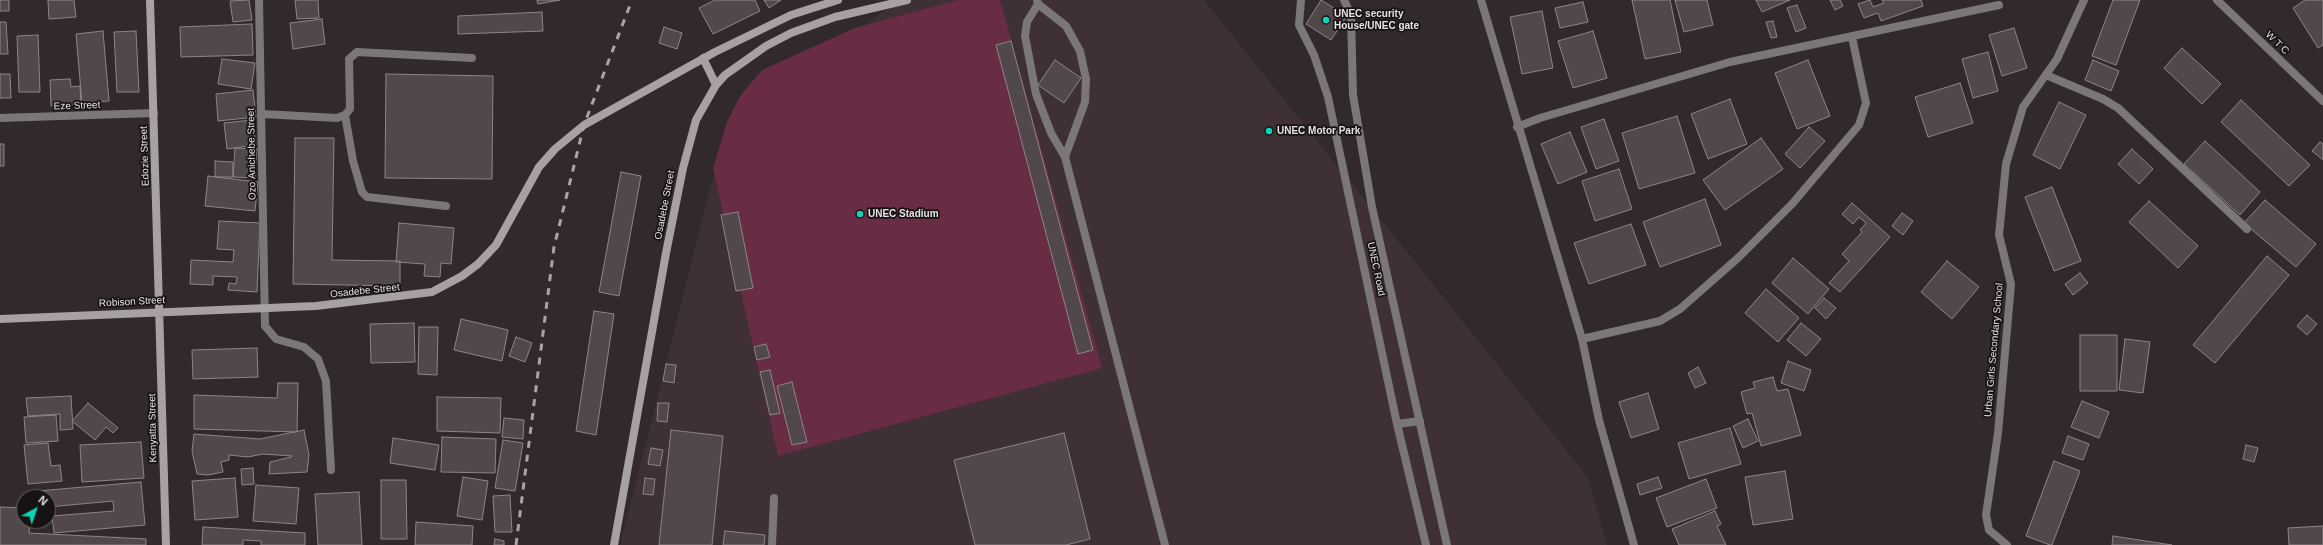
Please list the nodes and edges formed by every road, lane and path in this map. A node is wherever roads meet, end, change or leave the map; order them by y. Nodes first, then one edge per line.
1 (150, 0) edge
2 (259, 0) edge
3 (838, 0) edge
4 (908, 0) edge
5 (1301, 0) edge
6 (1344, 0) edge
7 (1481, 0) edge
8 (2084, 0) edge
9 (2217, 0) edge
10 (1038, 2) edge
11 (1999, 5) dead end
12 (1852, 37) junction
13 (472, 58) dead end
14 (703, 58) junction
15 (2046, 75) junction
16 (716, 85) junction
17 (2323, 101) edge
18 (154, 113) junction
19 (262, 114) junction
20 (345, 115) junction
21 (0, 118) edge
22 (1517, 127) junction
23 (1065, 157) junction
24 (446, 206) dead end
25 (2246, 229) dead end
26 (264, 307) junction
27 (160, 311) junction
28 (0, 319) edge
29 (1582, 340) junction
30 (1420, 421) junction
31 (1397, 424) junction
32 (331, 470) dead end
33 (774, 498) dead end
34 (166, 545) edge
35 (614, 545) edge
36 (772, 545) edge
37 (1165, 545) edge
38 (1426, 545) edge
39 (1447, 545) edge
40 (1634, 545) edge
41 (2007, 545) edge

1 - 18 main road, Edozie Street
2 - 19 street, Ozo Anichebe Street
3 - 14 main road, Osadebe Street
4 - 16 main road, Osadebe Street
5 - 31 street, UNEC Road
6 - 30 street, UNEC Road
7 - 22 street
8 - 15 street, Urban Girls Secondary School
9 - 17 street, W T C
10 - 23 street
10 - 23 street
11 - 12 street
12 - 22 street
12 - 29 street
13 - 20 street
14 - 16 main road
14 - 26 main road, Osadebe Street
15 - 25 street
15 - 41 street, Urban Girls Secondary School
16 - 35 main road, Osadebe Street
18 - 21 street, Eze Street
18 - 27 main road, Edozie Street
19 - 20 street
19 - 26 street, Ozo Anichebe Street
20 - 24 street
22 - 29 street
23 - 37 street
26 - 27 main road, Robison Street
26 - 32 street, Ozo Anichebe Street
27 - 28 main road, Robison Street
27 - 34 main road, Kenyatta Street
29 - 40 street
30 - 31 street
30 - 39 street, UNEC Road
31 - 38 street, UNEC Road
33 - 36 street

